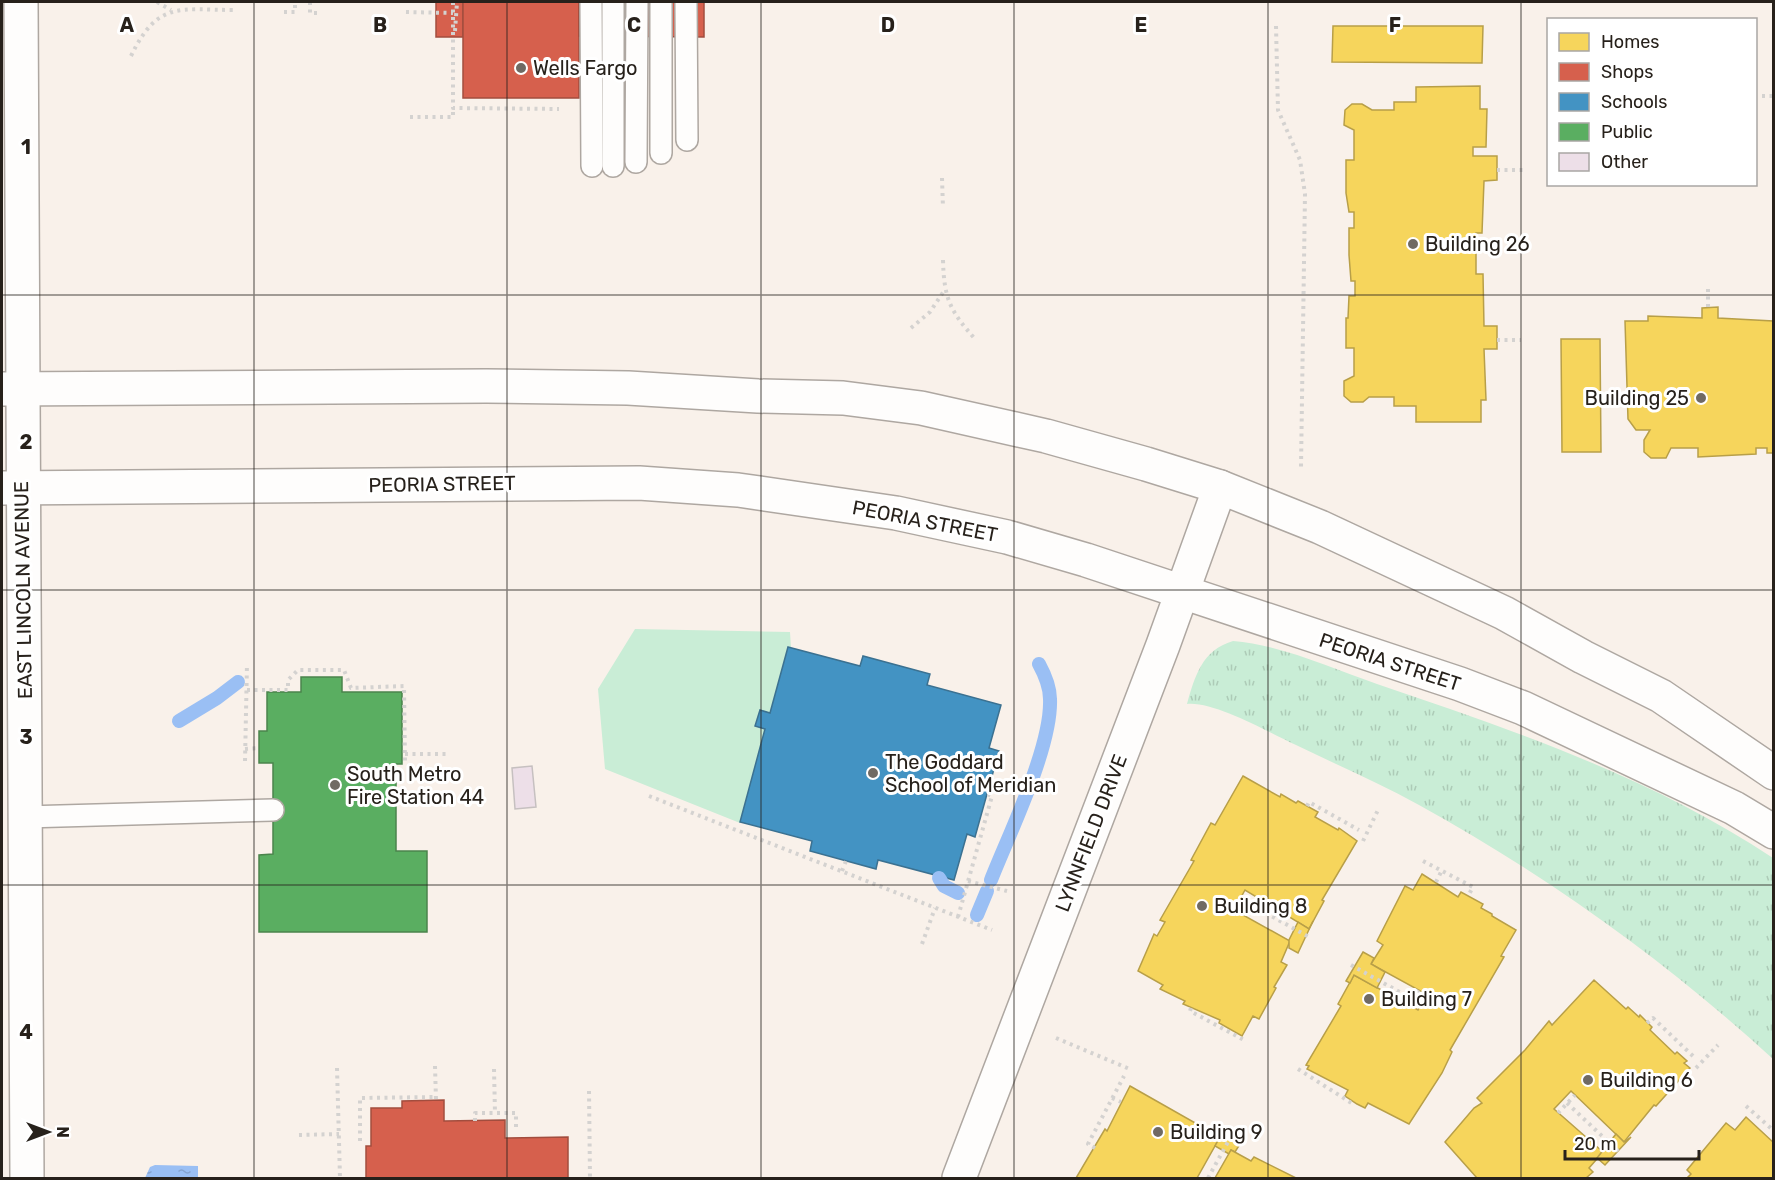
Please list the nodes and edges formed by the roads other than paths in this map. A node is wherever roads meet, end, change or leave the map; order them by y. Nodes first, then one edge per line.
1 (21, 2) edge
2 (591, 2) edge
3 (613, 2) edge
4 (638, 2) edge
5 (661, 2) edge
6 (686, 2) edge
7 (687, 140) dead end
8 (662, 153) dead end
9 (636, 162) dead end
10 (12, 389) edge
11 (1220, 487) junction
12 (12, 489) edge
13 (1182, 591) junction
14 (1773, 773) edge
15 (273, 810) dead end
16 (25, 817) junction
17 (1773, 832) edge
18 (27, 1179) edge
19 (959, 1179) edge

1 - 10 main road, EAST LINCOLN AVENUE
2 - 3 lane
4 - 9 lane
5 - 8 lane
6 - 7 lane
10 - 11 main road
10 - 12 main road, EAST LINCOLN AVENUE
11 - 13 main road, LYNNFIELD DRIVE
11 - 14 main road
12 - 13 main road, PEORIA STREET
12 - 16 main road, EAST LINCOLN AVENUE
13 - 17 main road, PEORIA STREET
13 - 19 main road, LYNNFIELD DRIVE
15 - 16 lane
16 - 18 main road, EAST LINCOLN AVENUE

